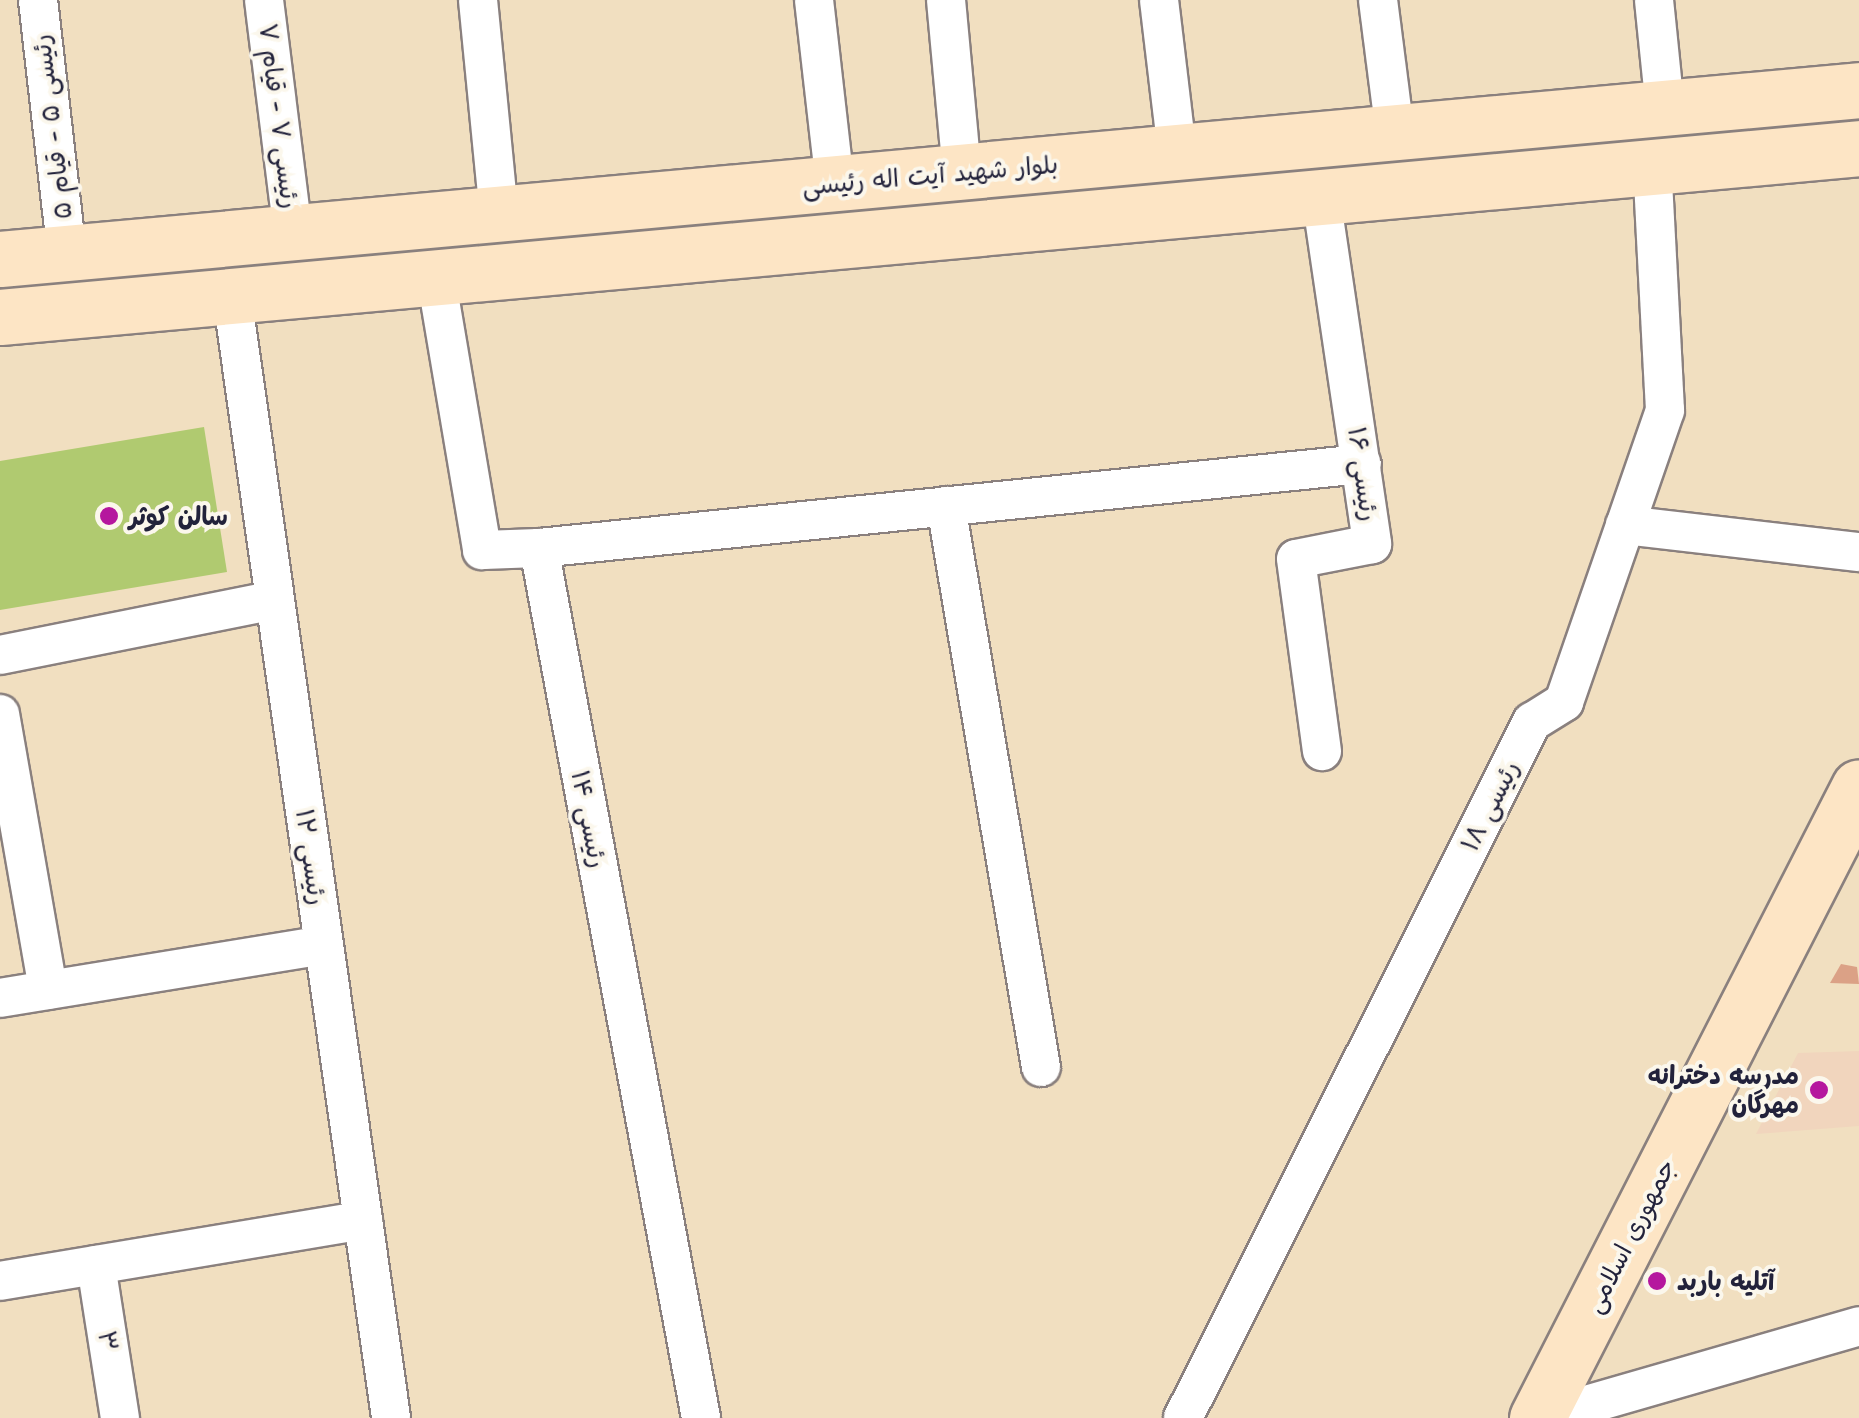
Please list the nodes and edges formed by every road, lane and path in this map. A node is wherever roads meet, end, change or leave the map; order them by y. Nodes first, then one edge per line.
1 (38, 0) edge
2 (264, 0) edge
3 (478, 0) edge
4 (814, 0) edge
5 (946, 0) edge
6 (1159, 0) edge
7 (1378, 0) edge
8 (1654, 0) edge
9 (1859, 90) edge
10 (1665, 108) junction
11 (1395, 133) junction
12 (1859, 148) edge
13 (1177, 152) junction
14 (1652, 166) junction
15 (962, 172) junction
16 (836, 183) junction
17 (1320, 197) junction
18 (499, 214) junction
19 (293, 232) junction
20 (67, 253) junction
21 (0, 259) edge
22 (436, 277) junction
23 (232, 296) junction
24 (0, 317) edge
25 (1362, 464) junction
26 (946, 506) junction
27 (1625, 525) junction
28 (539, 548) junction
29 (1859, 552) edge
30 (275, 600) junction
31 (0, 656) edge
32 (0, 714) edge
33 (1322, 751) dead end
34 (1859, 787) edge
35 (324, 945) junction
36 (48, 990) junction
37 (0, 998) edge
38 (1040, 1067) dead end
39 (363, 1220) junction
40 (96, 1265) junction
41 (0, 1281) edge
42 (1859, 1326) edge
43 (120, 1418) edge
44 (391, 1418) edge
45 (701, 1418) edge
46 (1183, 1418) edge
47 (1539, 1418) edge

1 - 20 street, رئیسی ۵ - قیام ۵
2 - 19 street, رئیسی ۷ - قیام ۷
3 - 18 street
4 - 16 street
5 - 15 street
6 - 13 street
7 - 11 street
8 - 10 street
9 - 10 main road, بلوار شهید آیت اله رئیسی
10 - 11 main road, بلوار شهید آیت اله رئیسی
11 - 13 main road, بلوار شهید آیت اله رئیسی
12 - 14 main road
13 - 15 main road, بلوار شهید آیت اله رئیسی
14 - 17 main road
14 - 27 street, رئیسی ۱۸
15 - 16 main road, بلوار شهید آیت اله رئیسی
16 - 18 main road, بلوار شهید آیت اله رئیسی
17 - 22 main road
17 - 25 street, رئیسی ۱۶
18 - 19 main road, بلوار شهید آیت اله رئیسی
19 - 20 main road, بلوار شهید آیت اله رئیسی
20 - 21 main road, بلوار شهید آیت اله رئیسی
22 - 23 main road
22 - 28 street
23 - 24 main road
23 - 30 street, رئیسی ۱۲
25 - 26 street
25 - 33 street, رئیسی ۱۶
26 - 28 street
26 - 38 street
27 - 29 street
27 - 46 street, رئیسی ۱۸
28 - 45 street, رئیسی ۱۴
30 - 31 street
30 - 35 street, رئیسی ۱۲
32 - 36 street
34 - 47 main road, جمهوری اسلامی
35 - 36 street
35 - 39 street, رئیسی ۱۲
36 - 37 street
39 - 40 street
39 - 44 street, رئیسی ۱۲
40 - 41 street
40 - 43 street, ۳
42 - 47 street

